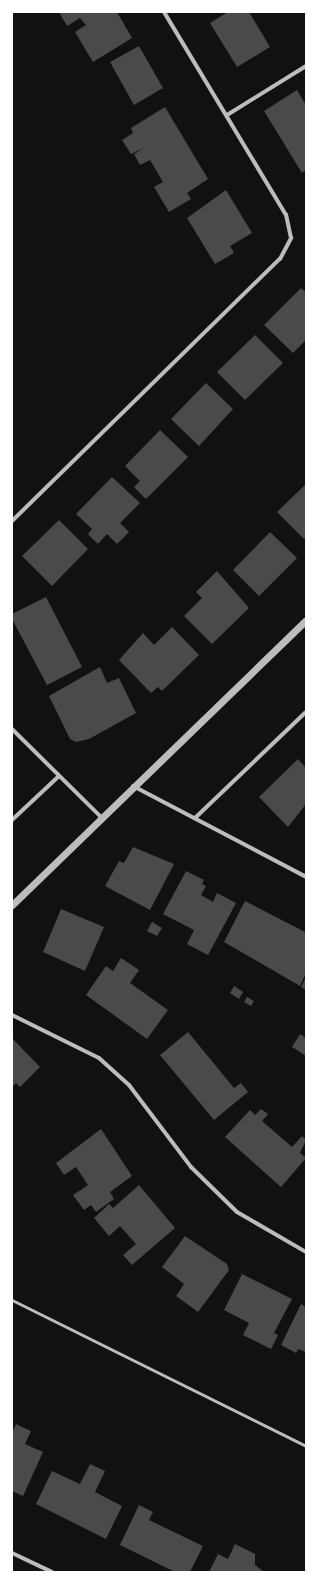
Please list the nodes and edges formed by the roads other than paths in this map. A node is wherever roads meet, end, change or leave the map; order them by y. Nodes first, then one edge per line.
1 (164, 12) edge
2 (306, 66) edge
3 (227, 115) junction
4 (12, 521) edge
5 (306, 620) edge
6 (306, 712) edge
7 (12, 729) edge
8 (59, 776) junction
9 (133, 786) junction
10 (101, 817) junction
11 (194, 818) junction
12 (12, 820) edge
13 (306, 877) edge
14 (12, 905) edge
15 (12, 1015) edge
16 (306, 1252) edge
17 (12, 1300) edge
18 (306, 1446) edge
19 (12, 1553) edge
20 (52, 1572) edge

1 - 3 street
2 - 3 street
3 - 4 street
5 - 9 street
6 - 11 street
7 - 8 street
8 - 10 street
8 - 12 street
9 - 10 street
9 - 11 street
10 - 14 street
11 - 13 street
15 - 16 street
17 - 18 lane
19 - 20 street

